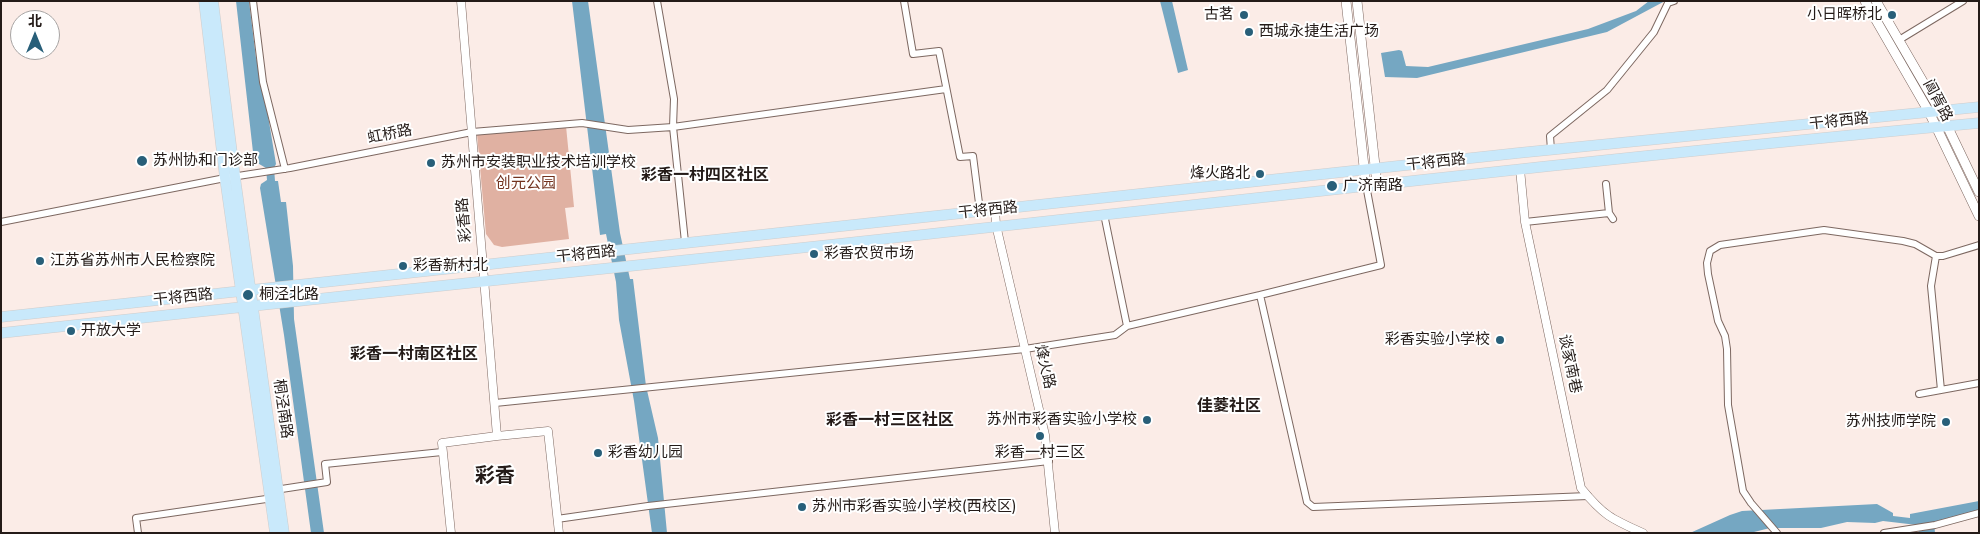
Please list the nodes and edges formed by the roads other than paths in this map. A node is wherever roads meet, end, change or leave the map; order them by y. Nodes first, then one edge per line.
1 (204, 1) edge
2 (213, 1) edge
3 (253, 1) edge
4 (461, 1) edge
5 (657, 1) edge
6 (904, 1) edge
7 (1346, 1) edge
8 (1357, 1) edge
9 (1865, 1) edge
10 (1876, 1) edge
11 (1963, 1) edge
12 (1668, 2) edge
13 (1899, 40) junction
14 (946, 89) junction
15 (1979, 108) edge
16 (1934, 111) junction
17 (1979, 123) edge
18 (1948, 126) junction
19 (673, 127) junction
20 (1936, 128) junction
21 (472, 132) junction
22 (1610, 144) junction
23 (1551, 150) junction
24 (1611, 160) junction
25 (285, 169) junction
26 (1370, 169) junction
27 (1520, 169) junction
28 (230, 177) junction
29 (1606, 184) dead end
30 (1372, 185) junction
31 (1979, 192) edge
32 (995, 209) junction
33 (980, 211) junction
34 (1609, 213) junction
35 (1104, 214) junction
36 (1979, 216) edge
37 (1613, 220) dead end
38 (1, 222) edge
39 (1525, 222) junction
40 (996, 225) junction
41 (686, 242) junction
42 (1979, 245) edge
43 (1936, 256) junction
44 (483, 264) junction
45 (484, 280) junction
46 (246, 290) junction
47 (1260, 294) junction
48 (248, 306) junction
49 (1, 317) edge
50 (1127, 326) junction
51 (1, 333) edge
52 (1025, 348) junction
53 (1979, 383) edge
54 (1941, 390) junction
55 (1919, 394) dead end
56 (494, 403) junction
57 (498, 436) junction
58 (442, 452) junction
59 (1049, 461) junction
60 (274, 494) junction
61 (1588, 496) junction
62 (1979, 513) edge
63 (557, 519) junction
64 (138, 533) edge
65 (275, 533) edge
66 (284, 533) edge
67 (451, 533) edge
68 (559, 533) edge
69 (1056, 533) edge
70 (1643, 533) edge
71 (1778, 533) edge
72 (1884, 533) edge

1 - 28 main road
2 - 28 main road
3 - 25 street
4 - 21 street, 彩香路
5 - 19 street
6 - 14 street
7 - 26 main road
8 - 26 main road
9 - 16 main road, 阊胥路
10 - 13 main road, 阊胥路
11 - 13 street
12 - 23 street
13 - 16 main road, 阊胥路
14 - 19 street, 虹桥路
14 - 33 street
15 - 16 main road, 干将西路
16 - 18 main road, 阊胥路
16 - 20 main road, 阊胥路
16 - 22 main road, 干将西路
17 - 18 main road, 干将西路
18 - 20 main road, 干将西路
18 - 31 main road, 阊胥路
19 - 21 street, 虹桥路
19 - 41 street
20 - 24 main road, 干将西路
20 - 36 main road, 阊胥路
21 - 25 street, 虹桥路
21 - 44 street, 彩香路
22 - 23 main road, 干将西路
22 - 24 main road
23 - 26 main road, 干将西路
24 - 27 main road, 干将西路
25 - 28 street, 虹桥路
26 - 30 main road
26 - 32 main road, 干将西路
27 - 30 main road, 干将西路
27 - 39 street, 谈家南巷
28 - 38 street, 虹桥路
28 - 46 main road
29 - 34 street
30 - 35 main road, 干将西路
30 - 47 street
32 - 33 main road, 干将西路
32 - 40 street, 烽火路
33 - 41 main road, 干将西路
34 - 37 street
34 - 39 street
35 - 40 main road, 干将西路
35 - 50 street
39 - 61 street, 谈家南巷
40 - 45 main road, 干将西路
40 - 52 street, 烽火路
41 - 44 main road, 干将西路
42 - 43 street
43 - 54 street
43 - 71 street
44 - 45 street, 彩香路
44 - 46 main road, 干将西路
45 - 48 main road, 干将西路
45 - 56 street, 彩香路
46 - 48 main road, 桐泾南路
46 - 49 main road, 干将西路
47 - 50 street
47 - 61 street
48 - 51 main road, 干将西路
48 - 60 main road, 桐泾南路
50 - 52 street
52 - 56 street
52 - 59 street, 烽火路
53 - 54 street
54 - 55 street
56 - 57 street, 彩香路
57 - 58 street
57 - 63 street
58 - 60 street
58 - 67 street
59 - 63 street
59 - 69 street, 烽火路
60 - 64 street
60 - 65 main road, 桐泾南路
60 - 66 main road, 桐泾南路
61 - 70 street, 谈家南巷
62 - 72 street
63 - 68 street

